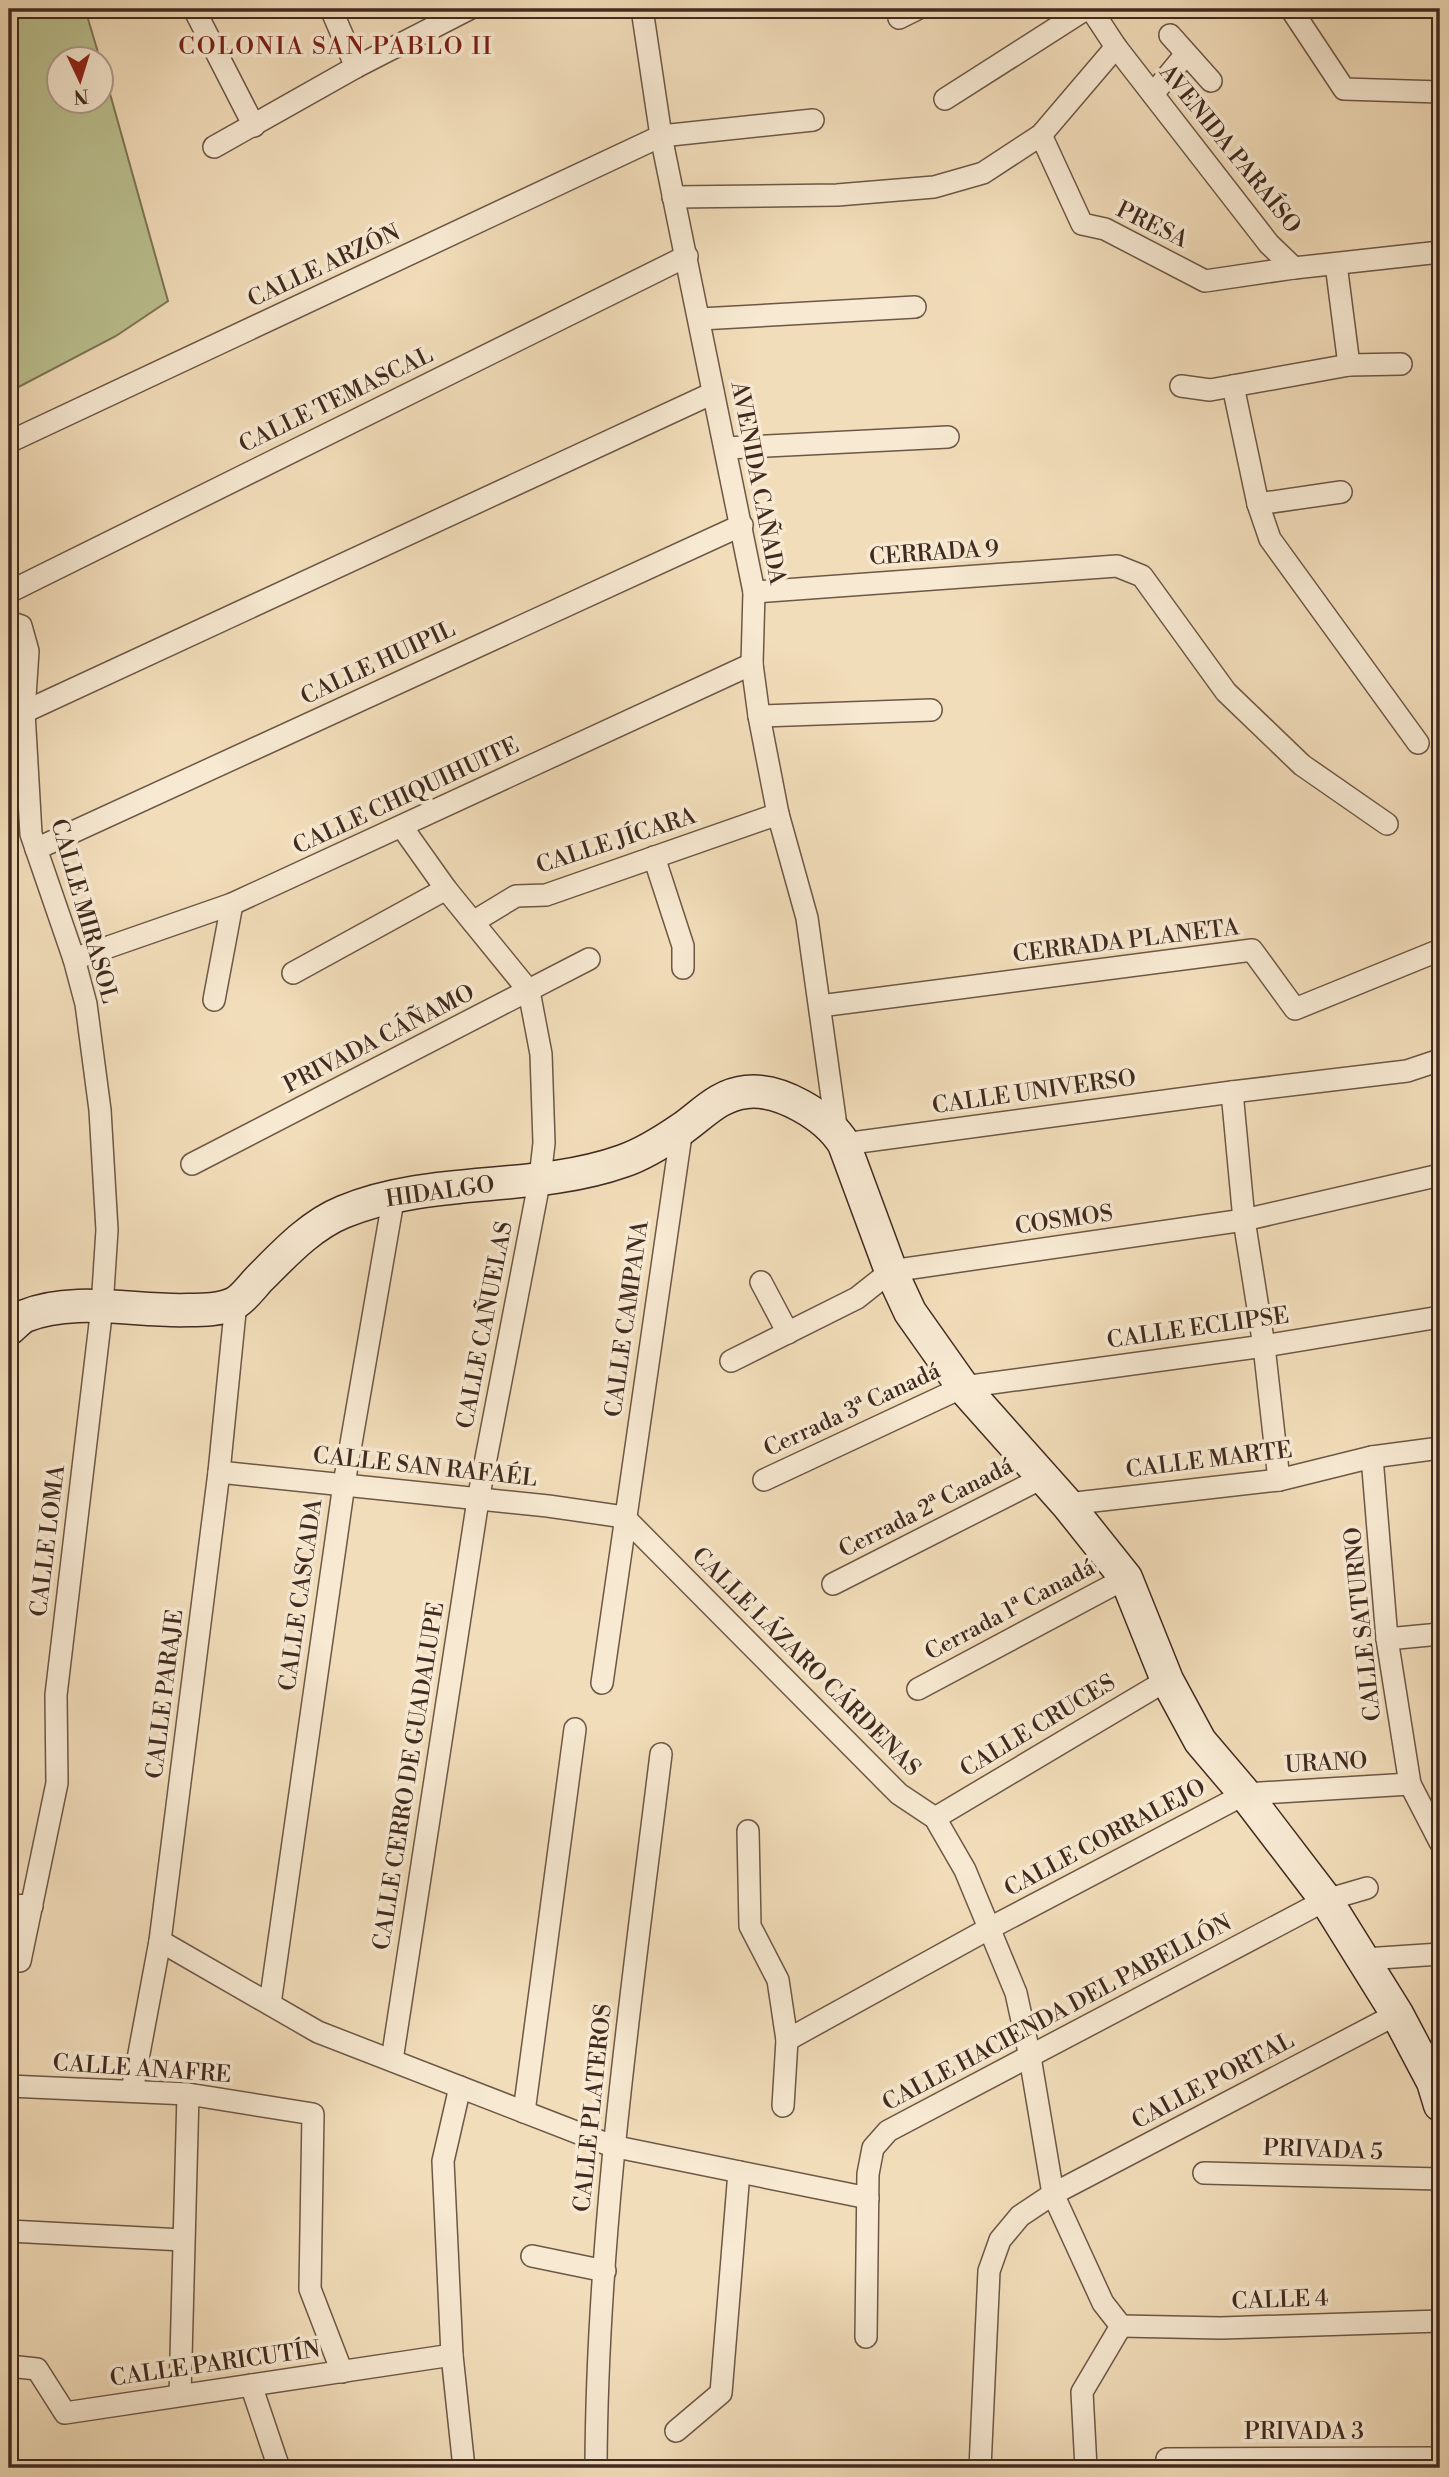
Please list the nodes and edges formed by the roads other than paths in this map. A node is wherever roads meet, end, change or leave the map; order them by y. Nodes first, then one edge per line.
1 (194, 9) edge
2 (331, 9) edge
3 (469, 9) edge
4 (642, 9) edge
5 (1088, 9) edge
6 (1291, 9) edge
7 (1170, 35) dead end
8 (1116, 47) junction
9 (1186, 54) junction
10 (356, 67) junction
11 (1211, 81) dead end
12 (1440, 92) edge
13 (1153, 94) junction
14 (945, 99) dead end
15 (813, 120) dead end
16 (254, 126) junction
17 (1041, 135) junction
18 (661, 136) junction
19 (214, 147) dead end
20 (673, 197) junction
21 (1440, 252) edge
22 (687, 256) junction
23 (1336, 264) junction
24 (1294, 268) junction
25 (915, 307) dead end
26 (700, 319) junction
27 (1401, 363) dead end
28 (1349, 365) junction
29 (1181, 386) dead end
30 (1233, 386) junction
31 (713, 393) junction
32 (948, 437) dead end
33 (9, 442) edge
34 (726, 448) junction
35 (1341, 492) dead end
36 (1258, 504) junction
37 (742, 525) junction
38 (9, 592) edge
39 (754, 592) junction
40 (9, 622) edge
41 (752, 664) junction
42 (931, 710) dead end
43 (24, 712) junction
44 (759, 716) junction
45 (1418, 743) dead end
46 (778, 814) junction
47 (1387, 824) dead end
48 (402, 827) junction
49 (36, 849) junction
50 (654, 857) junction
51 (446, 889) junction
52 (232, 904) junction
53 (473, 922) junction
54 (1440, 950) edge
55 (74, 959) junction
56 (589, 959) dead end
57 (683, 968) dead end
58 (293, 973) dead end
59 (529, 992) junction
60 (214, 1000) dead end
61 (820, 1006) junction
62 (1440, 1059) edge
63 (1232, 1092) junction
64 (682, 1128) junction
65 (841, 1138) junction
66 (192, 1164) dead end
67 (1440, 1175) edge
68 (540, 1178) junction
69 (394, 1195) junction
70 (1244, 1220) junction
71 (891, 1271) junction
72 (761, 1282) dead end
73 (236, 1303) junction
74 (102, 1307) junction
75 (1440, 1317) edge
76 (9, 1329) edge
77 (788, 1333) junction
78 (1264, 1346) junction
79 (732, 1361) dead end
80 (963, 1387) junction
81 (1440, 1448) edge
82 (1372, 1457) junction
83 (219, 1472) junction
84 (1042, 1478) junction
85 (764, 1480) dead end
86 (1279, 1480) junction
87 (344, 1484) junction
88 (478, 1500) junction
89 (1067, 1504) junction
90 (624, 1517) junction
91 (1126, 1578) junction
92 (833, 1584) dead end
93 (1440, 1634) edge
94 (1387, 1639) junction
95 (1167, 1680) junction
96 (602, 1683) dead end
97 (918, 1689) dead end
98 (575, 1728) dead end
99 (661, 1754) dead end
100 (1410, 1784) junction
101 (1245, 1794) junction
102 (935, 1818) junction
103 (748, 1831) dead end
104 (1440, 1842) edge
105 (1367, 1888) dead end
106 (1326, 1900) junction
107 (9, 1905) edge
108 (32, 1906) junction
109 (990, 1928) junction
110 (160, 1941) junction
111 (1440, 1954) edge
112 (1365, 1959) junction
113 (20, 1961) dead end
114 (270, 2004) junction
115 (1397, 2014) junction
116 (787, 2040) junction
117 (1030, 2057) junction
118 (392, 2060) junction
119 (9, 2086) edge
120 (460, 2087) junction
121 (1438, 2089) edge
122 (132, 2091) junction
123 (188, 2094) junction
124 (783, 2106) dead end
125 (524, 2112) junction
126 (612, 2146) junction
127 (740, 2172) junction
128 (1204, 2173) dead end
129 (1440, 2179) edge
130 (1053, 2194) junction
131 (868, 2199) junction
132 (9, 2231) edge
133 (183, 2240) junction
134 (532, 2256) dead end
135 (605, 2271) junction
136 (1440, 2321) edge
137 (1121, 2326) junction
138 (866, 2337) dead end
139 (452, 2355) junction
140 (9, 2366) edge
141 (342, 2372) junction
142 (251, 2385) junction
143 (180, 2395) junction
144 (676, 2431) dead end
145 (1440, 2458) edge
146 (1167, 2459) dead end
147 (279, 2468) edge
148 (464, 2468) edge
149 (596, 2468) edge
150 (980, 2468) edge
151 (1086, 2468) edge

1 - 16 street
2 - 10 street
3 - 10 street
4 - 18 street, AVENIDA CAÑADA
5 - 8 street, AVENIDA PARAÍSO
5 - 14 street
6 - 12 street
7 - 9 street
8 - 13 street, AVENIDA PARAÍSO
8 - 17 street
9 - 11 street
9 - 13 street
10 - 16 street
13 - 24 street, AVENIDA PARAÍSO
15 - 18 street, CALLE ARZÓN
16 - 19 street
17 - 20 street
17 - 24 street, PRESA
18 - 20 street, AVENIDA CAÑADA
18 - 33 street, CALLE ARZÓN
20 - 22 street, AVENIDA CAÑADA
21 - 23 street, AVENIDA PARAÍSO
22 - 26 street, AVENIDA CAÑADA
22 - 38 street, CALLE TEMASCAL
23 - 24 street, AVENIDA PARAÍSO
23 - 28 street
25 - 26 street
26 - 31 street, AVENIDA CAÑADA
27 - 28 street
28 - 30 street
29 - 30 street
30 - 36 street
31 - 34 street, AVENIDA CAÑADA
31 - 43 street
32 - 34 street
34 - 37 street, AVENIDA CAÑADA
35 - 36 street
36 - 45 street
37 - 39 street, AVENIDA CAÑADA
37 - 49 street, CALLE HUIPIL
39 - 41 street, AVENIDA CAÑADA
39 - 47 street, CERRADA 9
40 - 43 street, CALLE MIRASOL
41 - 44 street, AVENIDA CAÑADA
41 - 48 street, CALLE CHIQUIHUITE
42 - 44 street
43 - 49 street, CALLE MIRASOL
44 - 46 street, AVENIDA CAÑADA
46 - 50 street, CALLE JÍCARA
46 - 61 street, AVENIDA CAÑADA
48 - 51 street, CALLE CAÑUELAS
48 - 52 street, CALLE CHIQUIHUITE
49 - 55 street, CALLE MIRASOL
50 - 53 street, CALLE JÍCARA
50 - 57 street
51 - 53 street, CALLE CAÑUELAS
51 - 58 street
52 - 55 street, CALLE CHIQUIHUITE
52 - 60 street
53 - 59 street, CALLE CAÑUELAS
54 - 61 street, CERRADA PLANETA
55 - 74 street, CALLE MIRASOL
56 - 59 street, PRIVADA CÁÑAMO
59 - 66 street, PRIVADA CÁÑAMO
59 - 68 street, CALLE CAÑUELAS
61 - 65 street, AVENIDA CAÑADA
62 - 63 street, CALLE UNIVERSO
63 - 65 street, CALLE UNIVERSO
63 - 70 street
64 - 65 street, HIDALGO
64 - 68 street, HIDALGO
64 - 90 street, CALLE CAMPANA
65 - 71 street
67 - 70 street, COSMOS
68 - 69 street, HIDALGO
68 - 88 street, CALLE CAÑUELAS
69 - 73 street, HIDALGO
69 - 87 street, CALLE CASCADA
70 - 71 street, COSMOS
70 - 78 street
71 - 77 street
71 - 80 street
72 - 77 street
73 - 74 street
73 - 83 street, CALLE PARAJE
74 - 76 street
74 - 108 street, CALLE LOMA
75 - 78 street, CALLE ECLIPSE
77 - 79 street
78 - 80 street, CALLE ECLIPSE
78 - 86 street
80 - 84 street
80 - 85 street, Cerrada 3ª Canadá
81 - 82 street, CALLE MARTE
82 - 86 street, CALLE MARTE
82 - 94 street, CALLE SATURNO
83 - 87 street, CALLE SAN RAFAÉL
83 - 110 street, CALLE PARAJE
84 - 89 street
84 - 92 street, Cerrada 2ª Canadá
86 - 89 street, CALLE MARTE
87 - 88 street, CALLE SAN RAFAÉL
87 - 114 street, CALLE CASCADA
88 - 90 street, CALLE SAN RAFAÉL
88 - 118 street, CALLE CERRO DE GUADALUPE
89 - 91 street
90 - 96 street, CALLE CAMPANA
90 - 102 street, CALLE LÁZARO CÁRDENAS
91 - 95 street
91 - 97 street, Cerrada 1ª Canadá
93 - 94 street
94 - 100 street, CALLE SATURNO
95 - 101 street
95 - 102 street, CALLE CRUCES
98 - 125 street
99 - 126 street, CALLE PLATEROS
100 - 101 street, URANO
100 - 104 street, CALLE SATURNO
101 - 106 street
101 - 109 street, CALLE CORRALEJO
102 - 109 street, CALLE LÁZARO CÁRDENAS
103 - 116 street
105 - 106 street, CALLE HACIENDA DEL PABELLÓN
106 - 112 street
106 - 117 street, CALLE HACIENDA DEL PABELLÓN
107 - 108 street
108 - 113 street, CALLE LOMA
109 - 116 street, CALLE CORRALEJO
109 - 117 street, CALLE LÁZARO CÁRDENAS
110 - 114 street
110 - 122 street, CALLE PARAJE
111 - 112 street
112 - 115 street
114 - 118 street
115 - 121 street
115 - 130 street, CALLE PORTAL
116 - 124 street
117 - 130 street, CALLE LÁZARO CÁRDENAS
117 - 131 street, CALLE HACIENDA DEL PABELLÓN
118 - 120 street
119 - 122 street, CALLE ANAFRE
120 - 125 street
120 - 139 street
122 - 123 street, CALLE ANAFRE
123 - 133 street
123 - 141 street, CALLE ANAFRE
125 - 126 street
126 - 127 street
126 - 135 street, CALLE PLATEROS
127 - 131 street
127 - 144 street
128 - 129 street, PRIVADA 5
130 - 137 street, CALLE LÁZARO CÁRDENAS
130 - 150 street, CALLE PORTAL
131 - 138 street, CALLE HACIENDA DEL PABELLÓN
132 - 133 street
133 - 143 street
134 - 135 street
135 - 149 street, CALLE PLATEROS
136 - 137 street, CALLE 4
137 - 151 street
139 - 141 street, CALLE PARICUTÍN
139 - 148 street
140 - 143 street, CALLE PARICUTÍN
141 - 142 street, CALLE PARICUTÍN
142 - 143 street, CALLE PARICUTÍN
142 - 147 street
145 - 146 street, PRIVADA 3

